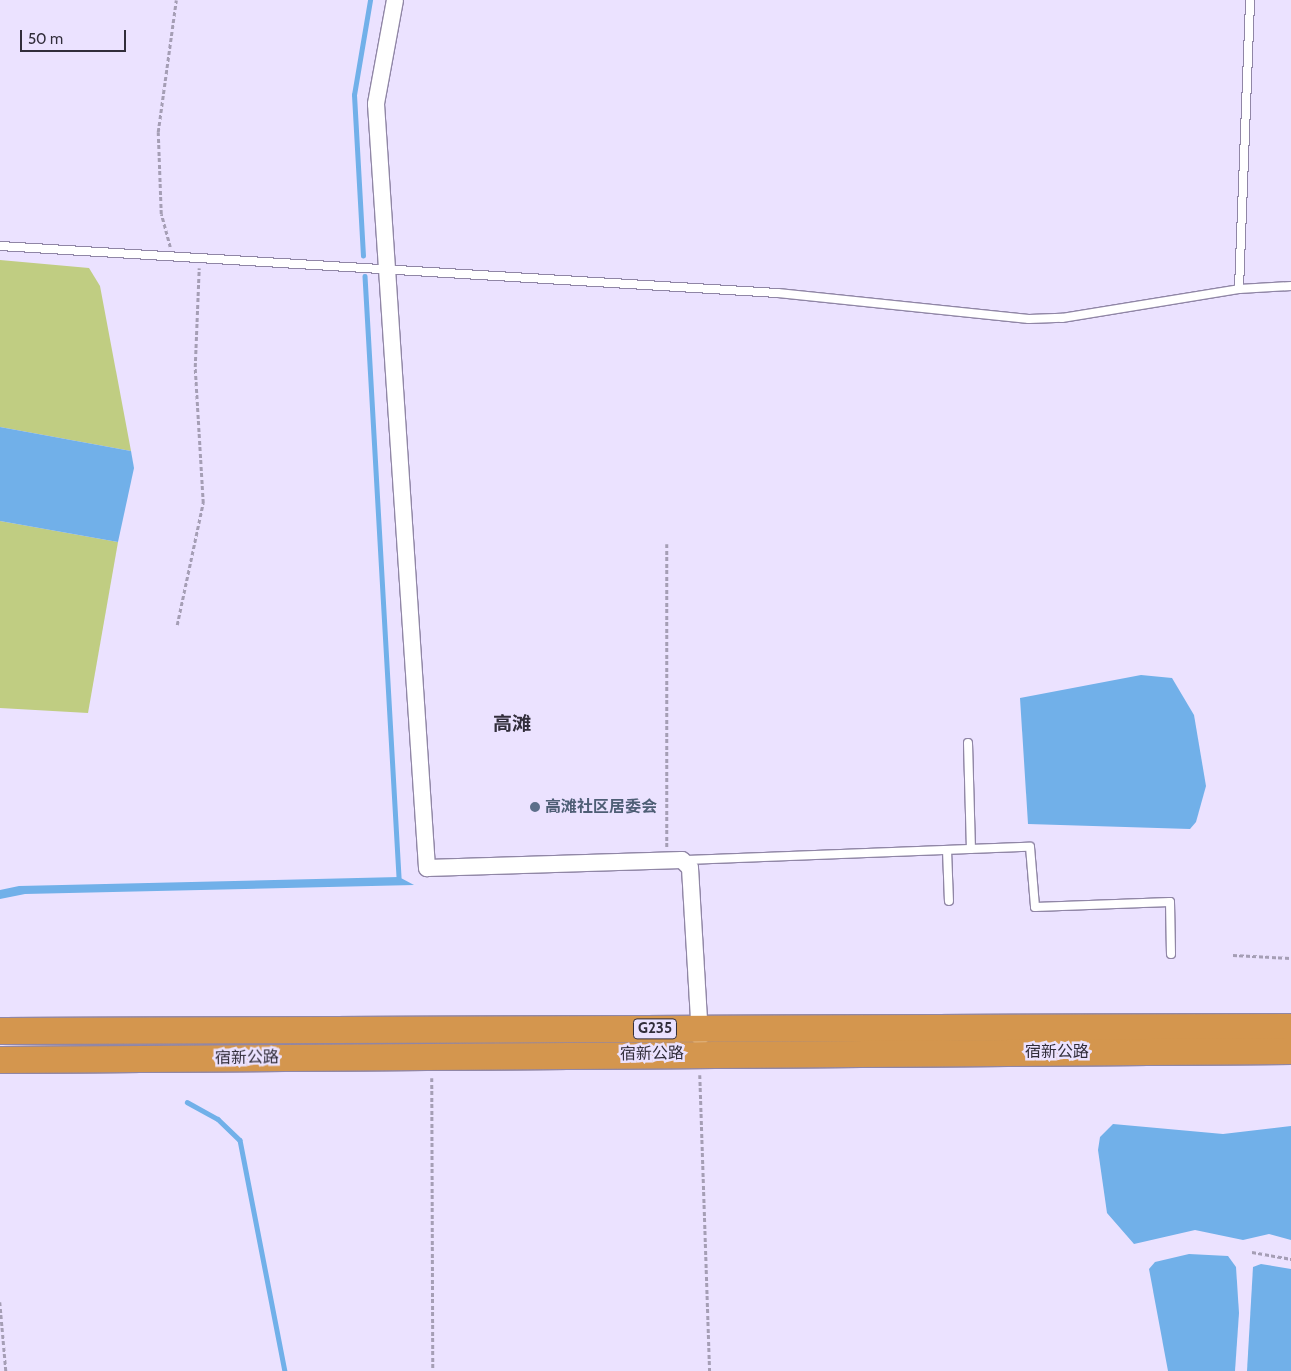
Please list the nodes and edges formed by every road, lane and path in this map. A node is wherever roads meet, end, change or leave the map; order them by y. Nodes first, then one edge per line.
1 (176, 0) edge
2 (395, 0) edge
3 (1250, 0) edge
4 (0, 246) edge
5 (175, 257) junction
6 (200, 258) junction
7 (387, 269) junction
8 (1291, 286) edge
9 (1239, 289) junction
10 (667, 544) dead end
11 (177, 625) dead end
12 (968, 743) dead end
13 (971, 849) junction
14 (947, 850) junction
15 (675, 859) junction
16 (949, 901) dead end
17 (1171, 954) dead end
18 (1232, 954) dead end
19 (1291, 958) edge
20 (1291, 1027) edge
21 (9, 1031) edge
22 (700, 1041) junction
23 (1291, 1051) edge
24 (432, 1056) junction
25 (6, 1060) edge
26 (1252, 1252) dead end
27 (1291, 1260) edge
28 (0, 1302) edge
29 (6, 1371) edge
30 (434, 1371) edge
31 (710, 1371) edge

1 - 5 path
2 - 7 street
3 - 9 lane
4 - 5 lane
5 - 6 lane
6 - 7 lane
6 - 11 path
7 - 9 lane
7 - 15 street
8 - 9 lane
10 - 15 path
12 - 13 lane
13 - 14 lane
13 - 17 lane
14 - 15 lane
14 - 16 lane
15 - 22 street
18 - 19 path
20 - 22 highway, 宿新公路 / G235
21 - 22 highway, 宿新公路 / G235
22 - 23 highway, 宿新公路 / G235
22 - 24 highway, 宿新公路 / G235
22 - 31 path
24 - 25 highway, 宿新公路 / G235
24 - 30 path
26 - 27 path
28 - 29 path

